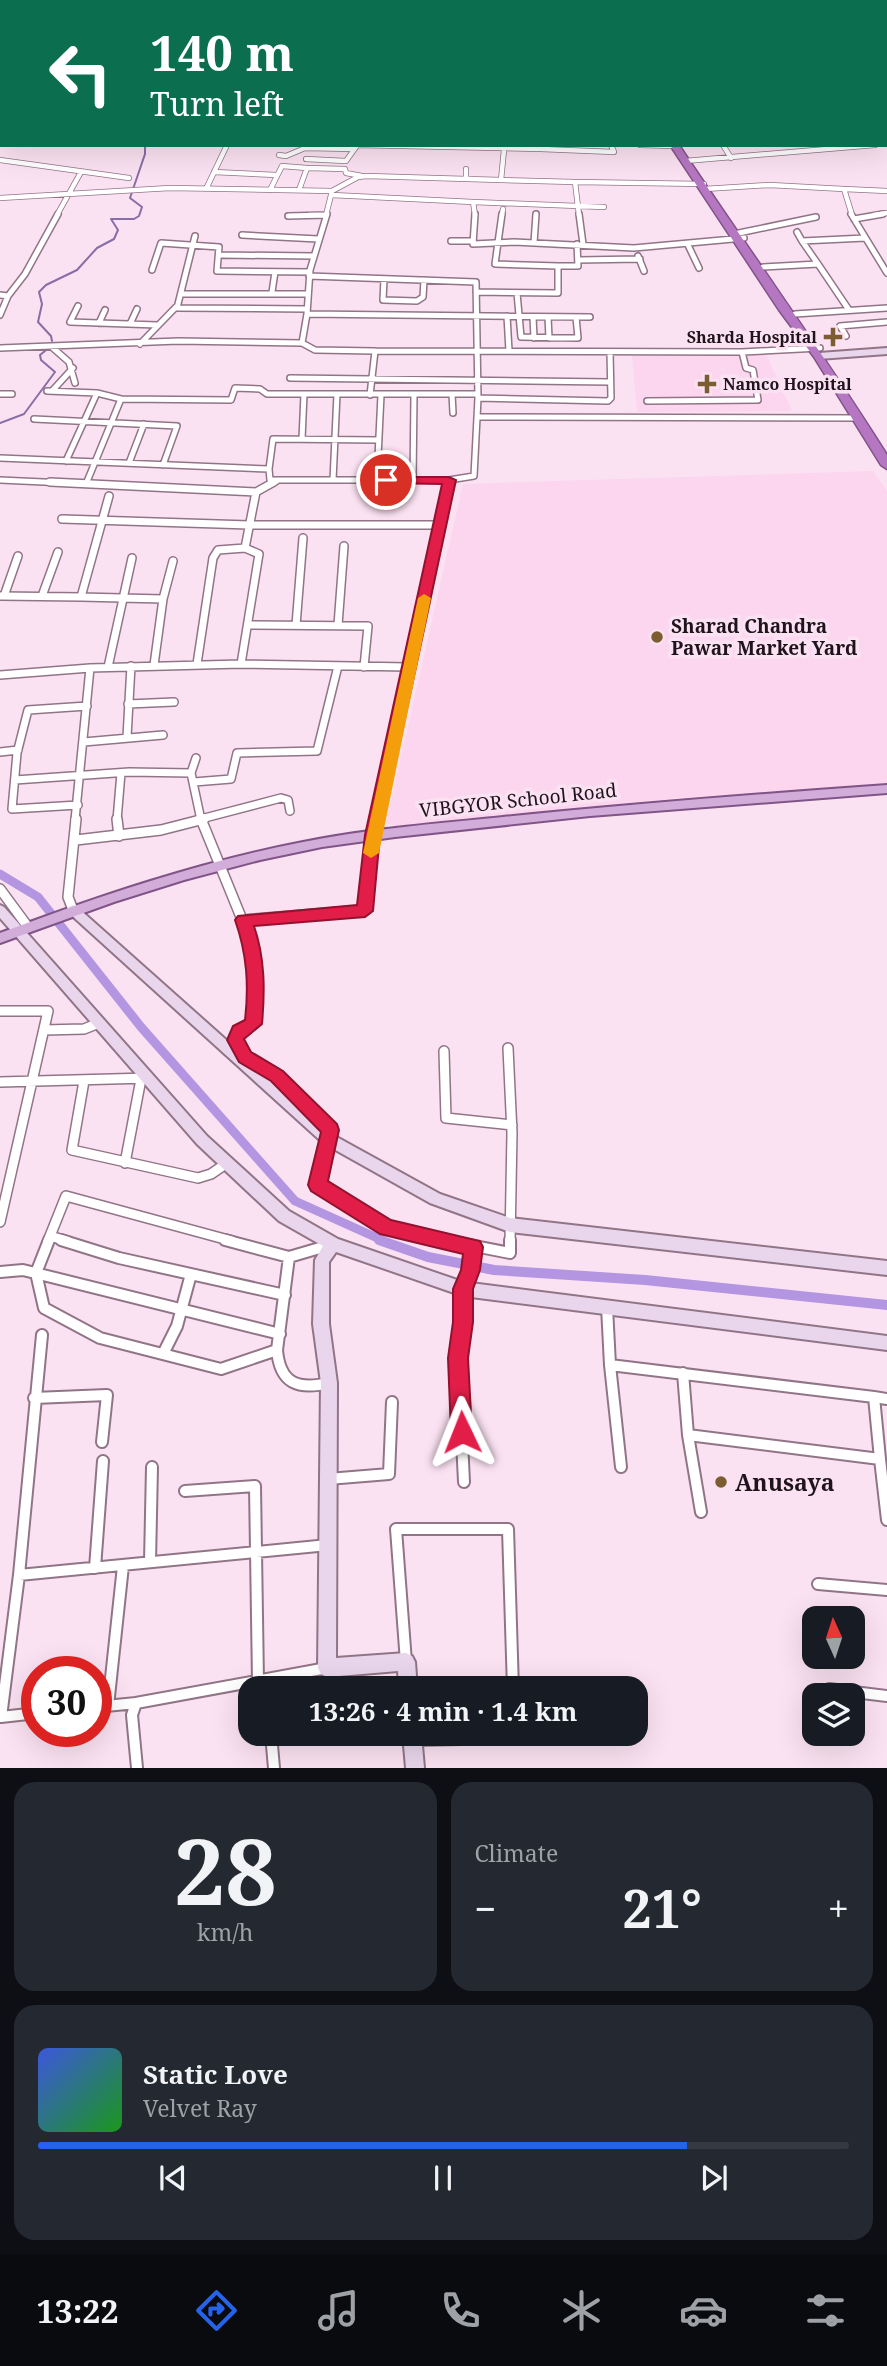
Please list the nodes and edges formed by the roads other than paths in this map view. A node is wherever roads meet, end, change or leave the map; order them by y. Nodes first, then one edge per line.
1 (226, 147) edge
2 (304, 147) edge
3 (355, 147) edge
4 (541, 147) edge
5 (570, 147) edge
6 (612, 147) edge
7 (676, 147) edge
8 (682, 147) edge
9 (724, 147) edge
10 (796, 147) edge
11 (832, 147) edge
12 (504, 150) junction
13 (574, 150) junction
14 (799, 152) junction
15 (279, 155) dead end
16 (286, 156) junction
17 (731, 158) junction
18 (306, 159) dead end
19 (0, 160) edge
20 (689, 161) junction
21 (282, 166) junction
22 (307, 168) junction
23 (466, 169) dead end
24 (81, 172) junction
25 (214, 172) junction
26 (277, 176) junction
27 (365, 176) junction
28 (129, 178) dead end
29 (466, 179) junction
30 (501, 180) junction
31 (575, 182) junction
32 (706, 186) junction
33 (206, 188) junction
34 (844, 188) junction
35 (270, 190) junction
36 (299, 190) junction
37 (887, 191) edge
38 (332, 193) junction
39 (67, 194) junction
40 (0, 198) edge
41 (473, 202) junction
42 (575, 205) junction
43 (604, 207) dead end
44 (503, 209) dead end
45 (887, 213) edge
46 (537, 214) dead end
47 (326, 215) junction
48 (288, 216) dead end
49 (816, 218) dead end
50 (854, 219) junction
51 (797, 232) dead end
52 (242, 235) dead end
53 (195, 236) dead end
54 (739, 236) junction
55 (865, 238) junction
56 (318, 239) junction
57 (451, 241) dead end
58 (802, 241) junction
59 (473, 242) junction
60 (499, 243) junction
61 (534, 243) junction
62 (192, 244) junction
63 (580, 244) junction
64 (688, 245) junction
65 (634, 248) junction
66 (221, 255) junction
67 (314, 256) junction
68 (640, 259) junction
69 (578, 260) junction
70 (818, 264) junction
71 (558, 266) junction
72 (763, 267) junction
73 (699, 268) dead end
74 (152, 270) dead end
75 (644, 271) dead end
76 (275, 272) junction
77 (887, 273) edge
78 (309, 274) junction
79 (384, 279) junction
80 (424, 280) junction
81 (272, 292) junction
82 (476, 292) junction
83 (517, 293) junction
84 (181, 294) junction
85 (307, 294) junction
86 (0, 295) edge
87 (8, 296) junction
88 (78, 306) dead end
89 (176, 307) junction
90 (887, 308) edge
91 (137, 309) dead end
92 (105, 310) dead end
93 (849, 310) junction
94 (306, 311) junction
95 (795, 314) junction
96 (0, 315) edge
97 (477, 316) junction
98 (507, 316) junction
99 (519, 316) junction
100 (533, 317) junction
101 (548, 317) junction
102 (576, 317) junction
103 (590, 317) dead end
104 (887, 322) edge
105 (99, 323) junction
106 (130, 324) junction
107 (158, 325) junction
108 (802, 328) junction
109 (846, 336) dead end
110 (534, 338) junction
111 (549, 338) junction
112 (302, 343) junction
113 (140, 344) junction
114 (50, 346) junction
115 (0, 348) edge
116 (375, 351) junction
117 (476, 351) junction
118 (509, 351) junction
119 (610, 352) junction
120 (742, 352) junction
121 (887, 353) edge
122 (821, 354) junction
123 (73, 368) junction
124 (290, 378) dead end
125 (373, 378) junction
126 (477, 379) junction
127 (609, 382) junction
128 (75, 383) dead end
129 (97, 393) junction
130 (0, 394) edge
131 (12, 394) dead end
132 (304, 394) junction
133 (337, 394) junction
134 (452, 394) junction
135 (370, 395) junction
136 (381, 395) junction
137 (414, 395) junction
138 (478, 396) junction
139 (121, 399) junction
140 (647, 401) dead end
141 (453, 413) dead end
142 (477, 417) junction
143 (860, 418) junction
144 (34, 419) dead end
145 (84, 420) junction
146 (111, 422) junction
147 (145, 424) junction
148 (302, 439) junction
149 (335, 439) junction
150 (379, 440) junction
151 (887, 449) edge
152 (378, 457) dead end
153 (0, 458) edge
154 (66, 461) junction
155 (93, 462) junction
156 (129, 463) junction
157 (163, 465) junction
158 (887, 465) edge
159 (268, 469) junction
160 (0, 480) edge
161 (280, 480) junction
162 (333, 480) junction
163 (449, 480) junction
164 (413, 481) junction
165 (86, 484) junction
166 (256, 492) junction
167 (109, 496) dead end
168 (62, 519) dead end
169 (103, 519) junction
170 (249, 525) junction
171 (441, 525) junction
172 (303, 538) dead end
173 (344, 546) dead end
174 (245, 548) junction
175 (58, 552) dead end
176 (18, 556) dead end
177 (132, 558) dead end
178 (173, 561) dead end
179 (2, 596) edge
180 (42, 596) junction
181 (81, 597) junction
182 (121, 598) junction
183 (163, 599) junction
184 (248, 625) junction
185 (296, 625) junction
186 (338, 625) junction
187 (197, 664) junction
188 (241, 664) junction
189 (154, 665) junction
190 (338, 666) junction
191 (108, 667) junction
192 (131, 667) junction
193 (364, 667) junction
194 (408, 667) junction
195 (90, 668) junction
196 (0, 675) edge
197 (174, 702) dead end
198 (128, 704) junction
199 (87, 706) junction
200 (163, 735) dead end
201 (127, 737) junction
202 (84, 742) junction
203 (18, 750) junction
204 (0, 752) edge
205 (196, 758) dead end
206 (121, 773) junction
207 (191, 773) junction
208 (81, 774) junction
209 (15, 780) junction
210 (887, 781) edge
211 (194, 782) junction
212 (887, 789) edge
213 (678, 800) junction
214 (78, 805) junction
215 (290, 811) dead end
216 (201, 820) junction
217 (374, 830) junction
218 (119, 836) junction
219 (76, 840) junction
220 (218, 862) junction
221 (0, 889) edge
222 (64, 909) junction
223 (0, 910) edge
224 (243, 920) junction
225 (20, 925) edge
226 (0, 938) edge
227 (0, 1011) edge
228 (99, 1023) junction
229 (44, 1030) junction
230 (508, 1048) dead end
231 (444, 1051) dead end
232 (144, 1079) junction
233 (84, 1081) junction
234 (0, 1082) edge
235 (32, 1082) junction
236 (512, 1125) junction
237 (328, 1139) junction
238 (125, 1163) junction
239 (227, 1163) junction
240 (0, 1174) edge
241 (11, 1174) junction
242 (0, 1222) edge
243 (510, 1226) junction
244 (50, 1236) junction
245 (333, 1244) junction
246 (473, 1251) junction
247 (289, 1257) junction
248 (887, 1268) edge
249 (0, 1272) edge
250 (36, 1273) junction
251 (191, 1274) junction
252 (463, 1289) junction
253 (285, 1295) junction
254 (607, 1307) junction
255 (181, 1310) junction
256 (280, 1334) junction
257 (42, 1335) dead end
258 (887, 1343) edge
259 (277, 1350) junction
260 (163, 1354) junction
261 (610, 1365) junction
262 (682, 1373) junction
263 (329, 1383) junction
264 (874, 1397) junction
265 (34, 1398) junction
266 (887, 1399) edge
267 (392, 1402) dead end
268 (688, 1435) junction
269 (102, 1441) dead end
270 (880, 1460) junction
271 (103, 1461) dead end
272 (152, 1467) dead end
273 (621, 1467) dead end
274 (328, 1479) junction
275 (464, 1482) dead end
276 (186, 1491) dead end
277 (701, 1512) dead end
278 (887, 1520) edge
279 (328, 1545) junction
280 (256, 1552) junction
281 (150, 1562) junction
282 (123, 1566) junction
283 (95, 1568) junction
284 (19, 1575) junction
285 (818, 1584) dead end
286 (887, 1590) edge
287 (110, 1656) edge
288 (406, 1662) junction
289 (327, 1668) junction
290 (260, 1676) edge
291 (295, 1676) edge
292 (407, 1676) edge
293 (513, 1676) edge
294 (238, 1688) edge
295 (865, 1693) edge
296 (887, 1696) edge
297 (136, 1703) junction
298 (112, 1706) edge
299 (21, 1715) edge
300 (1, 1718) edge
301 (272, 1746) edge
302 (413, 1746) edge
303 (137, 1768) edge
304 (274, 1768) edge
305 (415, 1768) edge

1 - 25 street
2 - 3 street
2 - 16 street
3 - 12 street
3 - 18 street
4 - 12 street
4 - 13 street
5 - 13 street
6 - 13 street
7 - 20 highway
8 - 20 highway
9 - 17 street
10 - 14 street
11 - 14 street
12 - 30 street
14 - 17 street
15 - 16 street
16 - 21 street
17 - 20 street
19 - 24 street
20 - 32 highway
21 - 22 street
21 - 26 street
22 - 27 street
22 - 36 street
23 - 29 street
24 - 28 street
24 - 39 street
25 - 26 street
25 - 33 street
26 - 35 street
27 - 29 street
27 - 38 street
29 - 30 street
30 - 31 street
31 - 32 street
31 - 42 street
32 - 34 street
32 - 54 highway
33 - 35 street
33 - 39 street
34 - 37 street
34 - 50 street
35 - 36 street
36 - 38 street
38 - 41 street
38 - 47 street
39 - 40 street
39 - 87 street
41 - 42 street
41 - 59 street
42 - 43 street
42 - 63 street
44 - 60 street
45 - 50 street
46 - 61 street
47 - 48 street
47 - 56 street
49 - 54 street
50 - 55 street
51 - 58 street
52 - 56 street
53 - 62 street
54 - 64 street
54 - 72 highway
54 - 108 highway
55 - 58 street
55 - 77 street
56 - 67 street
57 - 59 street
58 - 70 street
59 - 60 street
60 - 61 street
60 - 71 street
61 - 63 street
62 - 66 street
62 - 74 street
62 - 84 street
63 - 65 street
63 - 69 street
64 - 65 street
64 - 73 street
65 - 68 street
66 - 67 street
66 - 76 street
67 - 78 street
68 - 69 street
68 - 75 street
69 - 71 street
70 - 72 street
70 - 93 street
71 - 83 street
72 - 95 highway
76 - 78 street
76 - 81 street
78 - 79 street
78 - 85 street
79 - 80 street
79 - 80 street
80 - 82 street
81 - 84 street
81 - 85 street
82 - 83 street
82 - 97 street
83 - 99 street
84 - 89 street
85 - 94 street
86 - 87 street
87 - 96 street
88 - 105 street
89 - 94 street
89 - 107 street
90 - 93 street
91 - 106 street
92 - 105 street
93 - 95 street
94 - 97 street
94 - 112 street
95 - 108 highway
97 - 98 street
97 - 117 street
98 - 99 street
98 - 118 street
99 - 100 street
99 - 110 street
100 - 101 street
100 - 110 street
101 - 102 street
101 - 111 street
102 - 103 street
102 - 111 street
104 - 109 street
105 - 106 street
106 - 107 street
107 - 113 street
108 - 122 highway
110 - 111 street
112 - 113 street
112 - 116 street
113 - 114 street
114 - 115 street
114 - 123 street
116 - 117 street
116 - 125 street
117 - 118 street
117 - 126 street
118 - 119 street
119 - 120 street
119 - 127 street
120 - 122 street
120 - 140 street
121 - 122 street
122 - 143 highway
122 - 151 highway
123 - 128 street
123 - 129 street
124 - 125 street
125 - 126 street
125 - 135 street
126 - 127 street
126 - 138 street
127 - 138 street
129 - 139 street
129 - 145 street
130 - 131 street
132 - 133 street
132 - 139 street
132 - 148 street
133 - 135 street
133 - 149 street
134 - 137 street
134 - 138 street
134 - 141 street
135 - 136 street
136 - 137 street
136 - 150 street
137 - 164 street
138 - 142 street
139 - 146 street
142 - 143 street
142 - 163 street
143 - 158 highway
144 - 145 street
145 - 146 street
145 - 154 street
146 - 147 street
146 - 155 street
147 - 156 street
147 - 157 street
148 - 149 street
148 - 159 street
149 - 150 street
149 - 162 street
150 - 152 street
153 - 154 street
154 - 155 street
155 - 156 street
155 - 165 street
156 - 157 street
157 - 159 street
159 - 161 street
160 - 165 street
161 - 162 street
161 - 166 street
162 - 164 street
163 - 164 street
163 - 171 street
165 - 166 street
166 - 170 street
167 - 169 street
168 - 169 street
169 - 170 street
169 - 181 street
170 - 171 street
170 - 174 street
171 - 194 street
172 - 185 street
173 - 186 street
174 - 184 street
174 - 187 street
175 - 180 street
176 - 179 street
177 - 182 street
178 - 183 street
179 - 180 street
180 - 181 street
181 - 182 street
182 - 183 street
182 - 191 street
183 - 189 street
184 - 185 street
184 - 188 street
185 - 186 street
186 - 193 street
187 - 188 street
187 - 189 street
188 - 190 street
189 - 192 street
190 - 193 street
190 - 211 street
191 - 192 street
191 - 195 street
192 - 198 street
193 - 194 street
194 - 217 street
195 - 196 street
195 - 199 street
197 - 198 street
198 - 201 street
199 - 202 street
199 - 203 street
200 - 201 street
201 - 202 street
202 - 208 street
203 - 204 street
203 - 209 street
205 - 207 street
206 - 207 street
206 - 208 street
206 - 218 street
207 - 211 street
208 - 209 street
208 - 214 street
209 - 214 street
210 - 213 main road, VIBGYOR School Road
211 - 216 street
212 - 213 main road, VIBGYOR School Road
213 - 217 main road, VIBGYOR School Road
214 - 219 street
215 - 216 street
216 - 218 street
216 - 220 street
217 - 220 main road, VIBGYOR School Road
217 - 224 street
218 - 219 street
219 - 222 street
220 - 222 main road, VIBGYOR School Road
220 - 224 street
221 - 225 street
222 - 225 main road, VIBGYOR School Road
222 - 237 street
223 - 225 street
224 - 237 street
225 - 226 main road, VIBGYOR School Road
225 - 228 street
227 - 229 street
228 - 229 street
228 - 232 street
229 - 235 street
230 - 236 street
231 - 236 street
232 - 233 street
232 - 238 street
232 - 239 street
233 - 235 street
233 - 238 street
234 - 235 street
235 - 241 street
236 - 243 street
237 - 243 street
237 - 246 street
238 - 239 street
239 - 245 street
240 - 241 street
241 - 242 street
243 - 246 street
243 - 248 street
244 - 247 street
244 - 250 street
244 - 251 street
245 - 247 street
245 - 252 street
245 - 263 street
246 - 252 street
247 - 253 street
249 - 250 street
250 - 255 street
250 - 260 street
251 - 253 street
251 - 255 street
252 - 254 street
252 - 275 street
253 - 256 street
254 - 258 street
254 - 261 street
255 - 256 street
255 - 260 street
256 - 259 street
257 - 265 street
259 - 260 street
259 - 263 street
261 - 262 street
261 - 273 street
262 - 264 street
262 - 268 street
263 - 274 street
264 - 266 street
264 - 270 street
265 - 269 street
265 - 284 street
267 - 274 street
268 - 270 street
268 - 277 street
270 - 278 street
271 - 283 street
272 - 281 street
274 - 279 street
276 - 280 street
279 - 280 street
279 - 289 street
280 - 281 street
280 - 290 street
281 - 282 street
282 - 283 street
282 - 287 street
283 - 284 street
284 - 300 street
285 - 286 street
288 - 289 street
288 - 292 street
288 - 293 street
289 - 291 street
294 - 297 street
295 - 296 street
297 - 298 street
297 - 303 street
299 - 300 street
301 - 304 street
302 - 305 street

